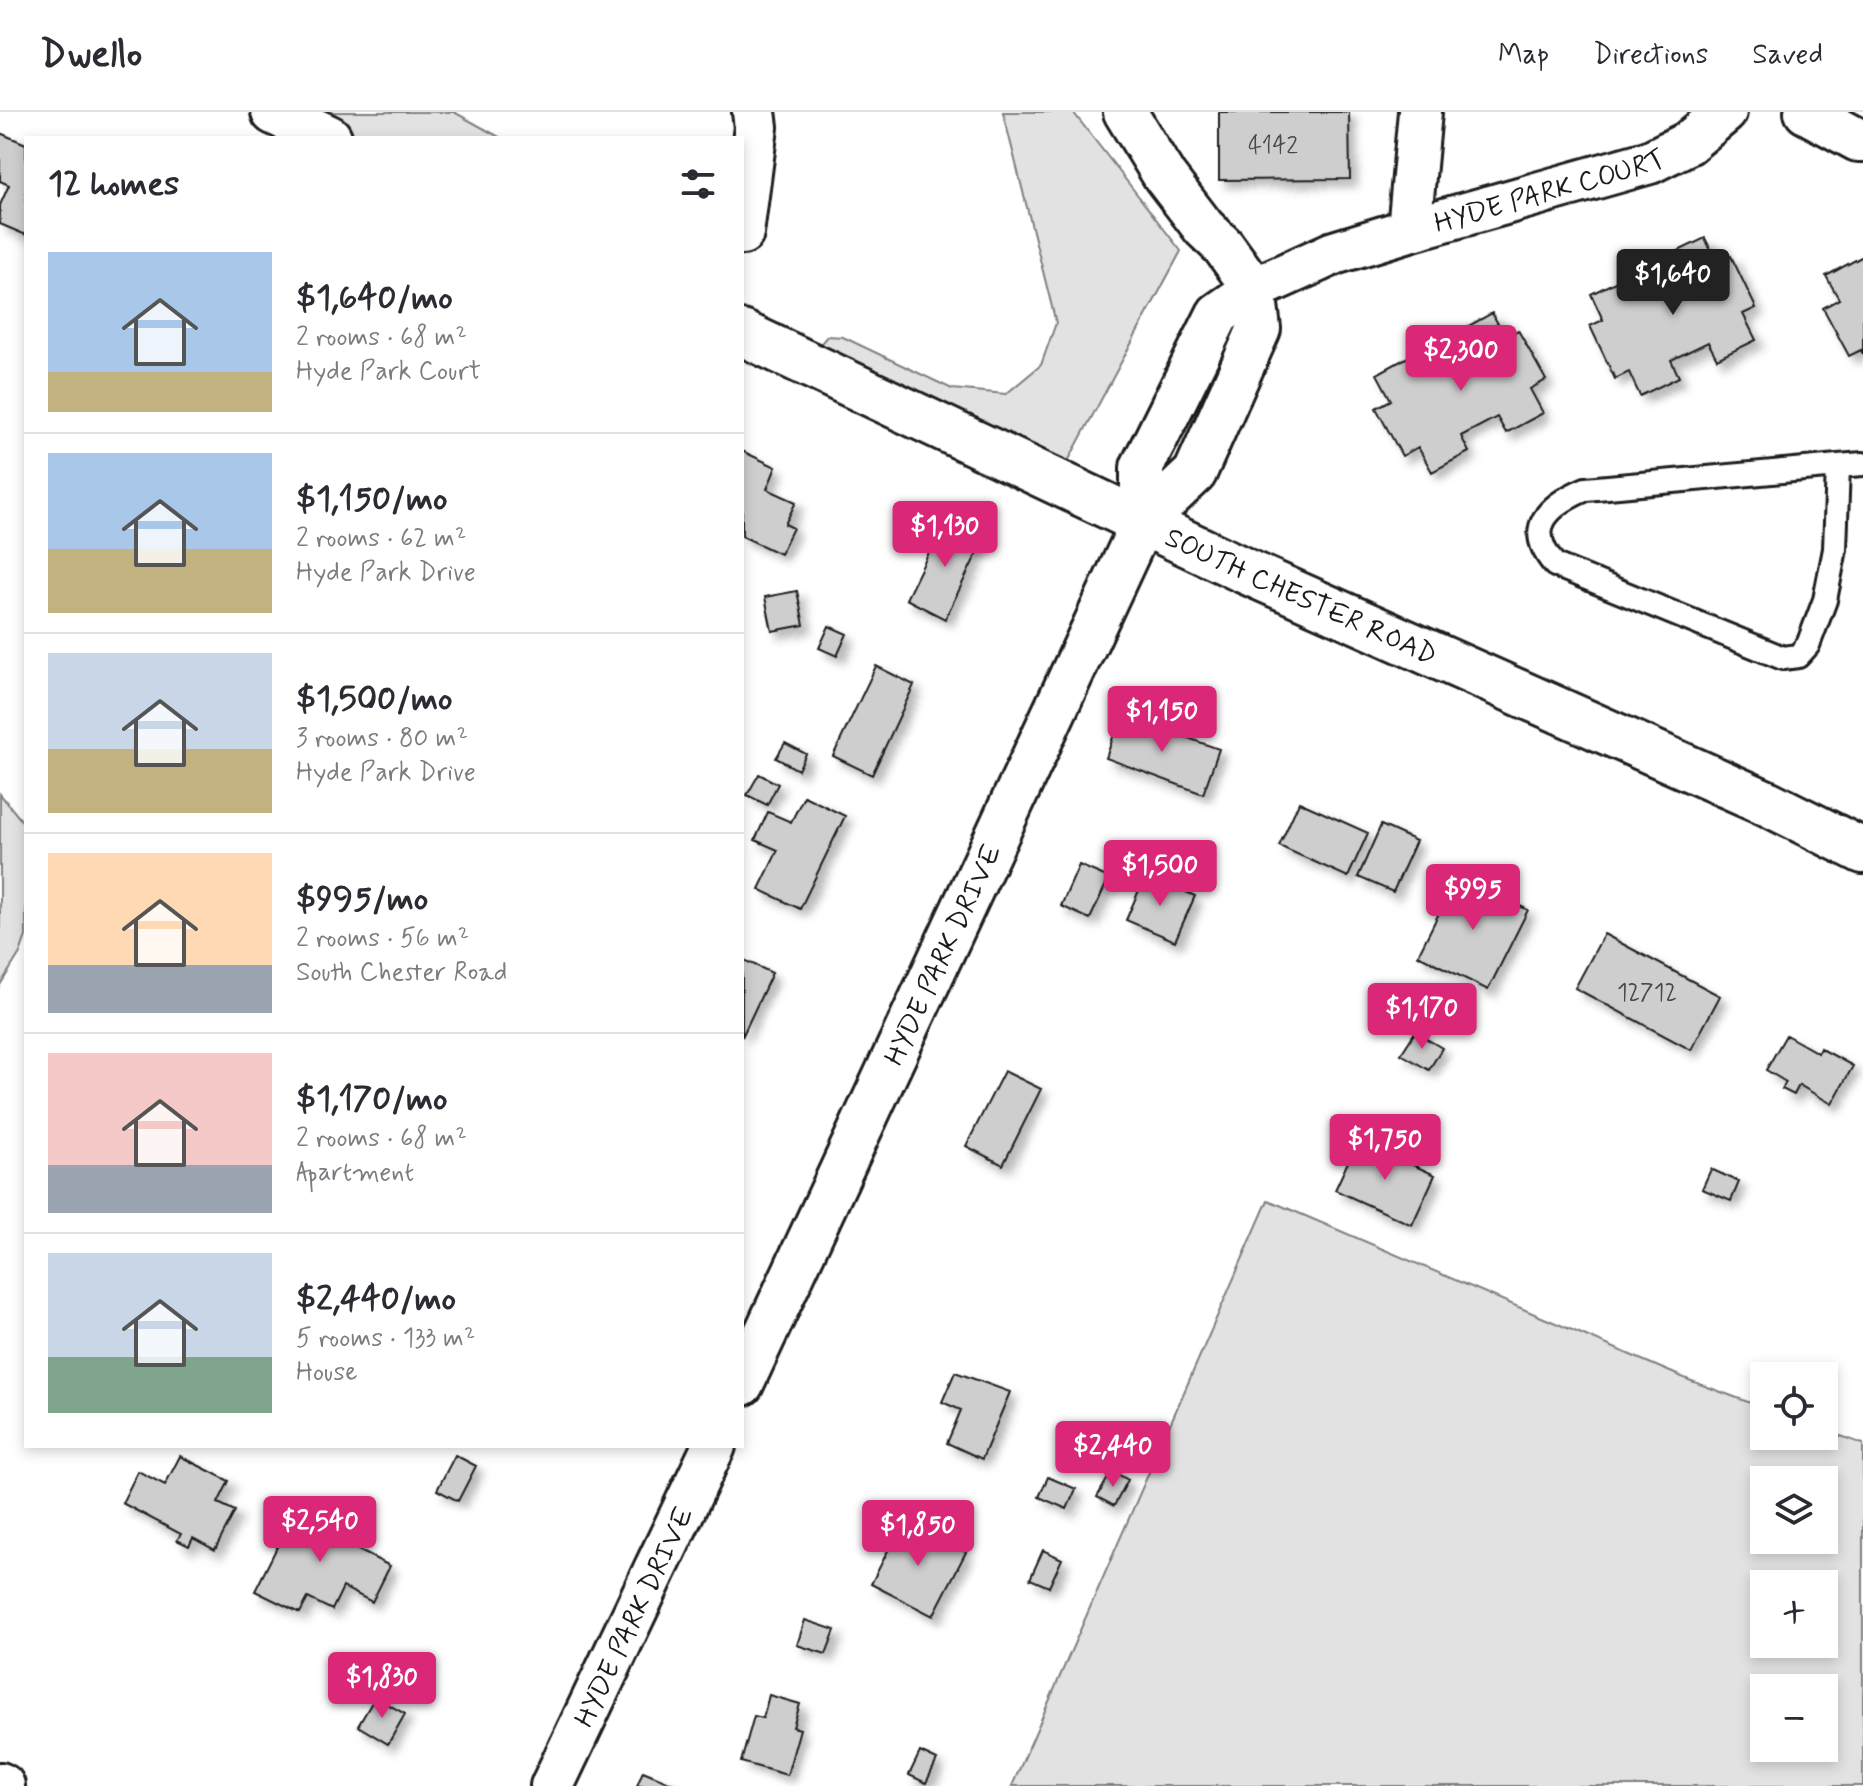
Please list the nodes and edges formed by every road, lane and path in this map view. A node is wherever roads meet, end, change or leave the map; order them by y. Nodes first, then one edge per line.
1 (274, 112) edge
2 (754, 112) edge
3 (1125, 112) edge
4 (1420, 112) edge
5 (1725, 112) edge
6 (1806, 112) edge
7 (325, 136) edge
8 (1863, 140) edge
9 (744, 225) edge
10 (1409, 230) junction
11 (1254, 289) junction
12 (744, 334) edge
13 (1863, 464) edge
14 (1838, 466) junction
15 (1142, 523) junction
16 (1863, 851) edge
17 (744, 1380) edge
18 (713, 1448) edge
19 (552, 1786) edge

1 - 7 street
2 - 9 street
3 - 11 street
4 - 10 street
5 - 10 street, HYDE PARK COURT
6 - 8 street
10 - 11 street, HYDE PARK DRIVE
11 - 15 street, HYDE PARK DRIVE
12 - 15 street, SOUTH CHESTER ROAD
13 - 14 lane
14 - 14 lane
15 - 16 street, SOUTH CHESTER ROAD
15 - 17 street, HYDE PARK DRIVE
18 - 19 street, HYDE PARK DRIVE

